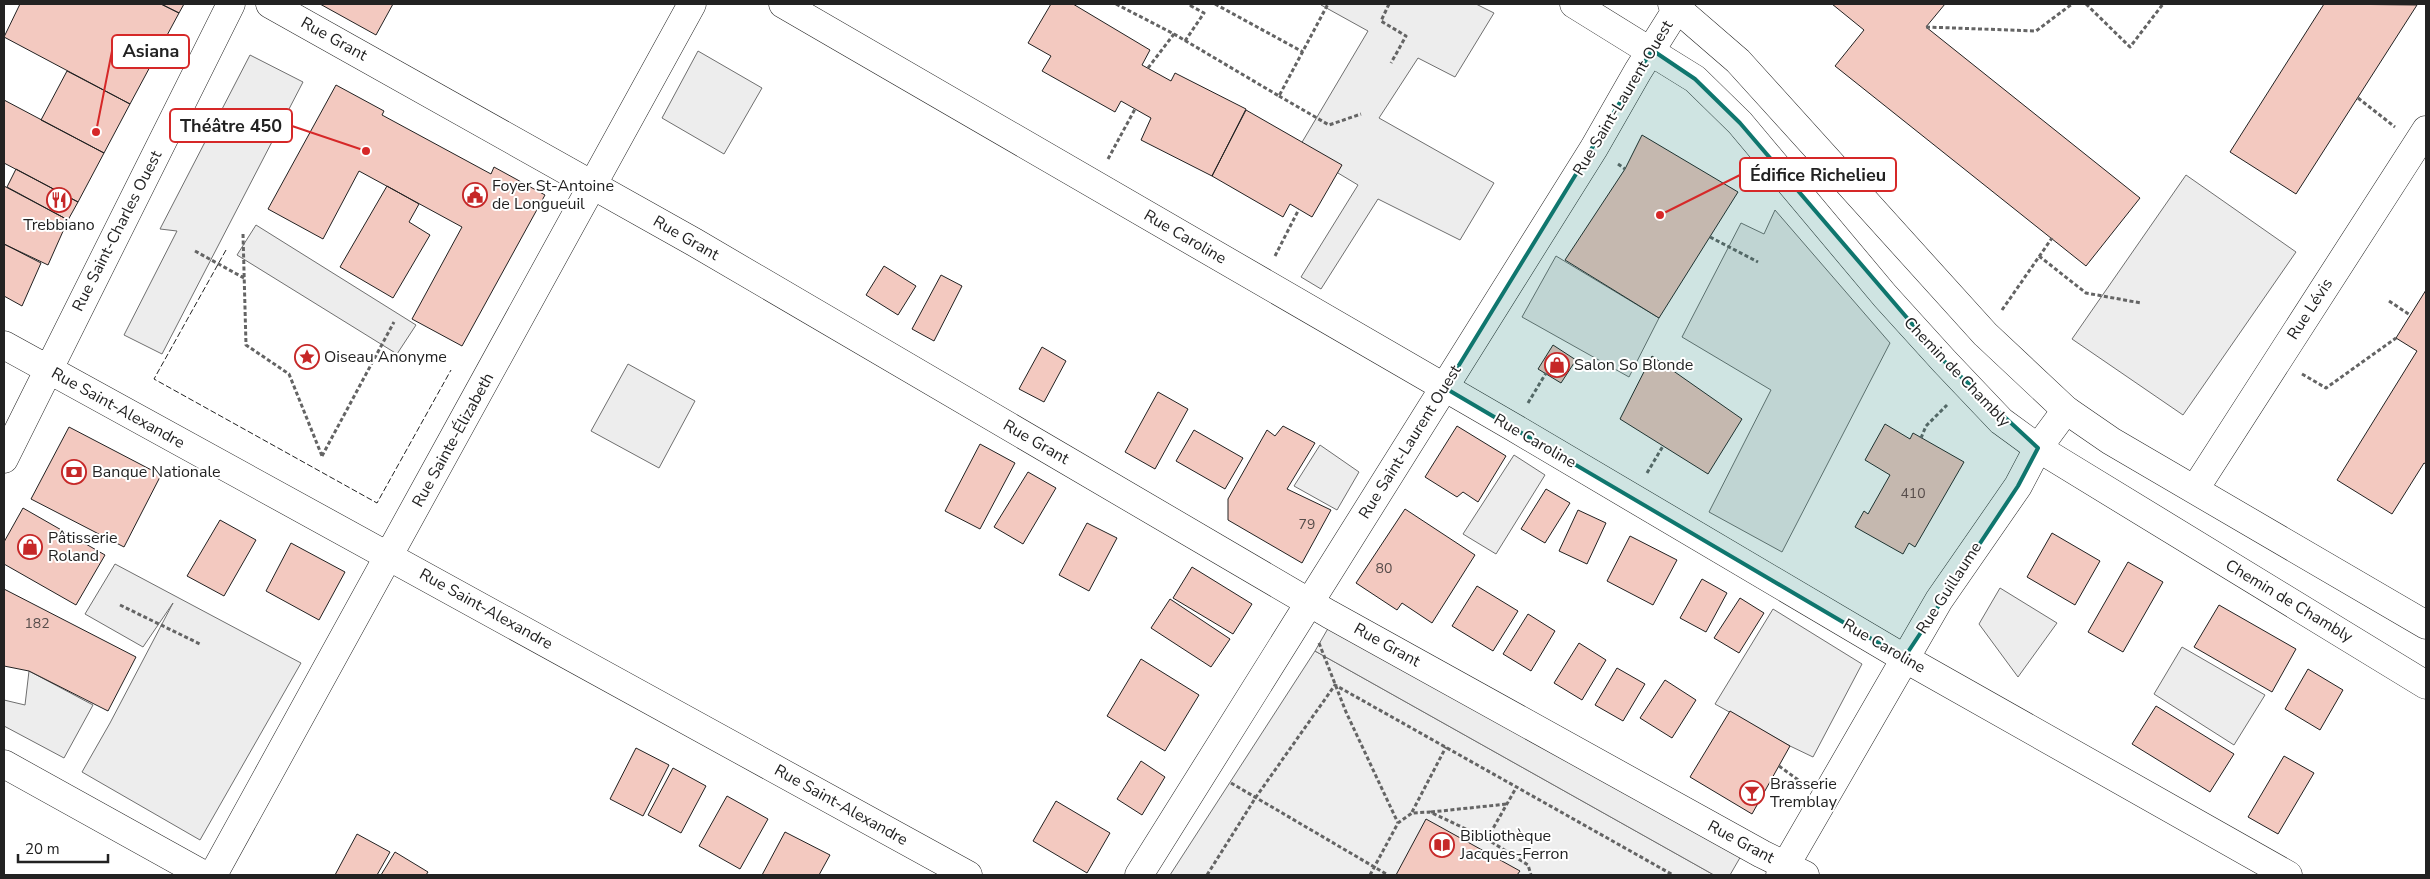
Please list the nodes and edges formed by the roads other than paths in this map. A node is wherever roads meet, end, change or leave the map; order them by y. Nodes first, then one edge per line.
1 (231, 4) edge
2 (270, 4) edge
3 (692, 4) edge
4 (784, 4) edge
5 (1574, 4) edge
6 (1677, 5) edge
7 (1652, 50) junction
8 (2421, 137) edge
9 (592, 185) junction
10 (4, 345) edge
11 (48, 370) junction
12 (1445, 388) junction
13 (2066, 410) junction
14 (2038, 448) junction
15 (4, 459) edge
16 (2194, 489) junction
17 (388, 555) junction
18 (1310, 601) junction
19 (2426, 625) edge
20 (1904, 658) junction
21 (2426, 685) edge
22 (4, 764) edge
23 (1790, 872) edge
24 (204, 875) edge
25 (213, 875) edge
26 (968, 875) edge
27 (1139, 875) edge
28 (2288, 875) edge

1 - 11 street, Rue Saint-Charles Ouest
2 - 9 street, Rue Grant
3 - 9 street, Rue Sainte-Élizabeth
4 - 12 street, Rue Caroline
5 - 7 street, Chemin de Chambly
6 - 7 street, Rue Saint-Laurent Ouest
6 - 13 street
7 - 12 street, Rue Saint-Laurent Ouest
7 - 14 street, Chemin de Chambly
8 - 16 street, Rue Lévis
9 - 17 street, Rue Sainte-Élizabeth
9 - 18 street, Rue Grant
10 - 11 street, Rue Saint-Alexandre
11 - 15 street, Rue Saint-Charles Ouest
11 - 17 street, Rue Saint-Alexandre
12 - 18 street, Rue Saint-Laurent Ouest
12 - 20 street, Rue Caroline
13 - 14 street, Rue Guillaume
13 - 16 street
14 - 20 street, Rue Guillaume
14 - 21 street, Chemin de Chambly
16 - 19 street
17 - 25 street, Rue Sainte-Élizabeth
17 - 26 street, Rue Saint-Alexandre
18 - 23 street, Rue Grant
18 - 27 street, Rue Saint-Laurent Ouest
20 - 23 street, Rue Guillaume
20 - 28 street, Rue Caroline
22 - 24 street

